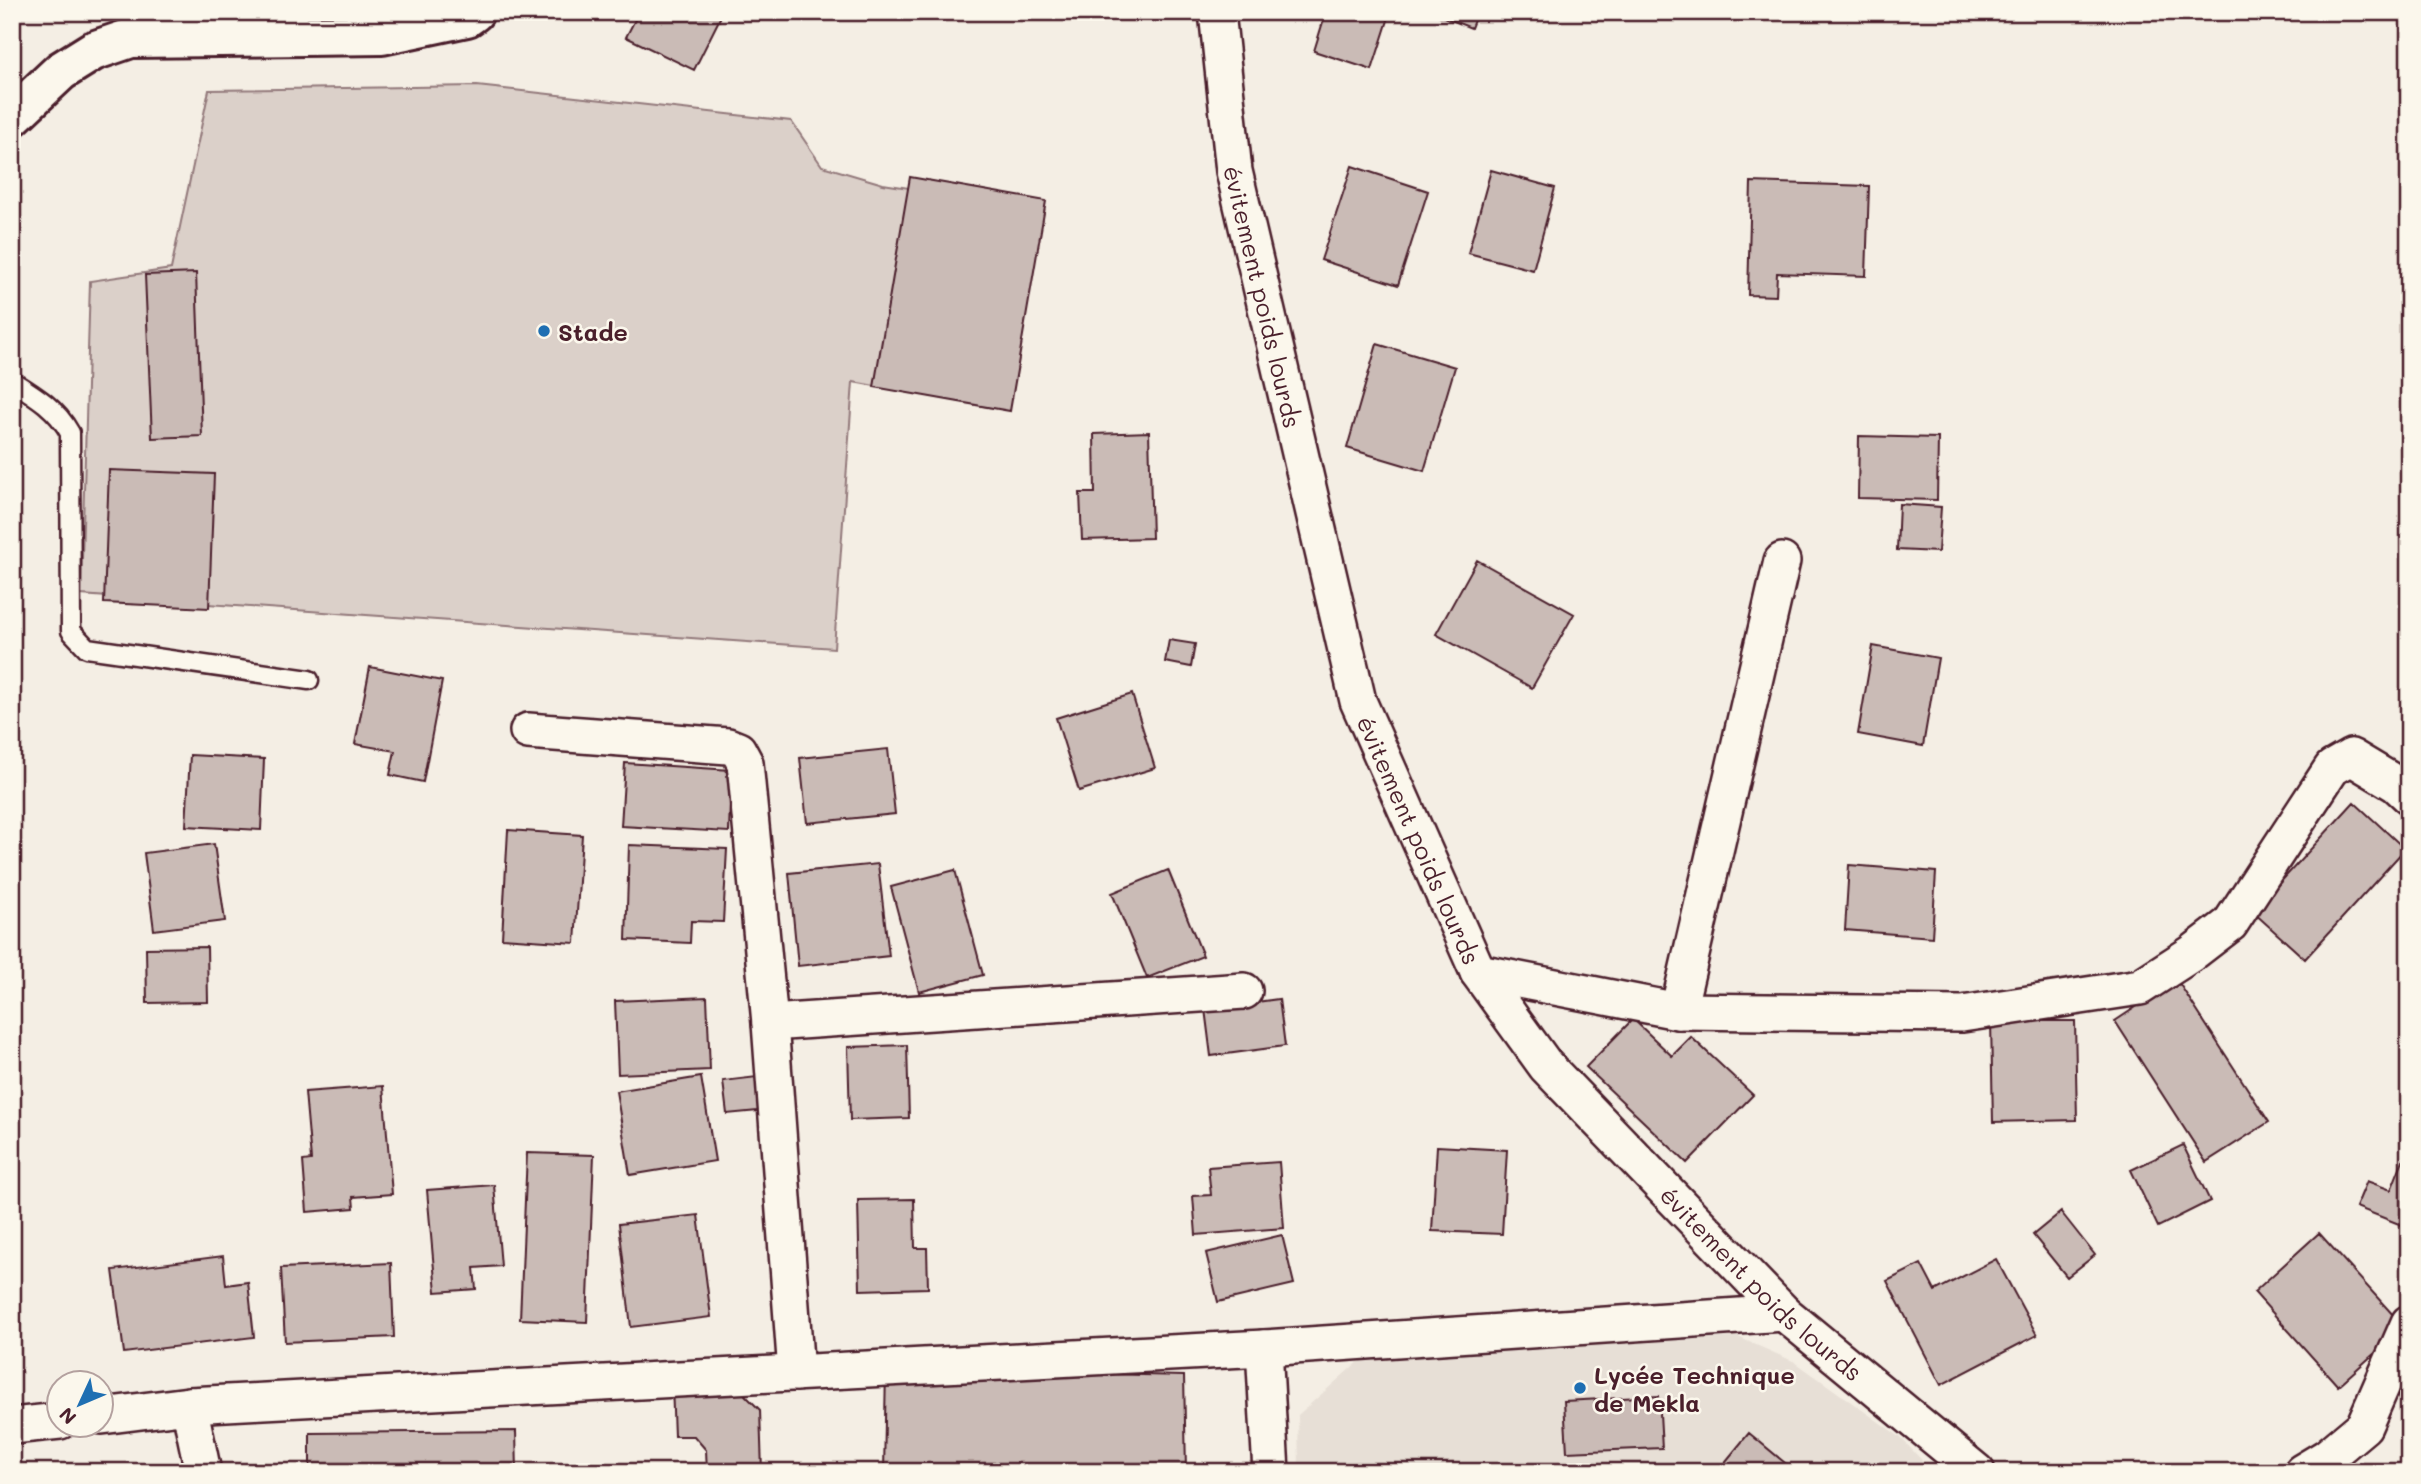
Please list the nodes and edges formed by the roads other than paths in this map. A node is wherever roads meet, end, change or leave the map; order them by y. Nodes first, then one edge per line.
1 (474, 12) edge
2 (1217, 12) edge
3 (12, 117) edge
4 (12, 381) edge
5 (1782, 561) dead end
6 (309, 680) dead end
7 (528, 731) dead end
8 (2409, 796) edge
9 (1478, 972) junction
10 (1244, 991) dead end
11 (1678, 1011) junction
12 (770, 1023) junction
13 (1784, 1312) junction
14 (2409, 1323) edge
15 (1264, 1349) junction
16 (796, 1373) junction
17 (189, 1405) junction
18 (116, 1414) edge
19 (46, 1422) edge
20 (12, 1426) edge
21 (203, 1472) edge
22 (1271, 1472) edge
23 (1977, 1472) edge
24 (2302, 1472) edge

1 - 3 main road
2 - 9 street, évitement poids lourds
4 - 6 lane
5 - 11 street
7 - 12 street
8 - 11 street
9 - 11 street
9 - 13 street, évitement poids lourds
10 - 12 street
12 - 16 street
13 - 15 street
13 - 23 street, évitement poids lourds
14 - 24 street
15 - 16 street
15 - 22 street
16 - 17 street
17 - 18 street
17 - 21 street
19 - 20 street

